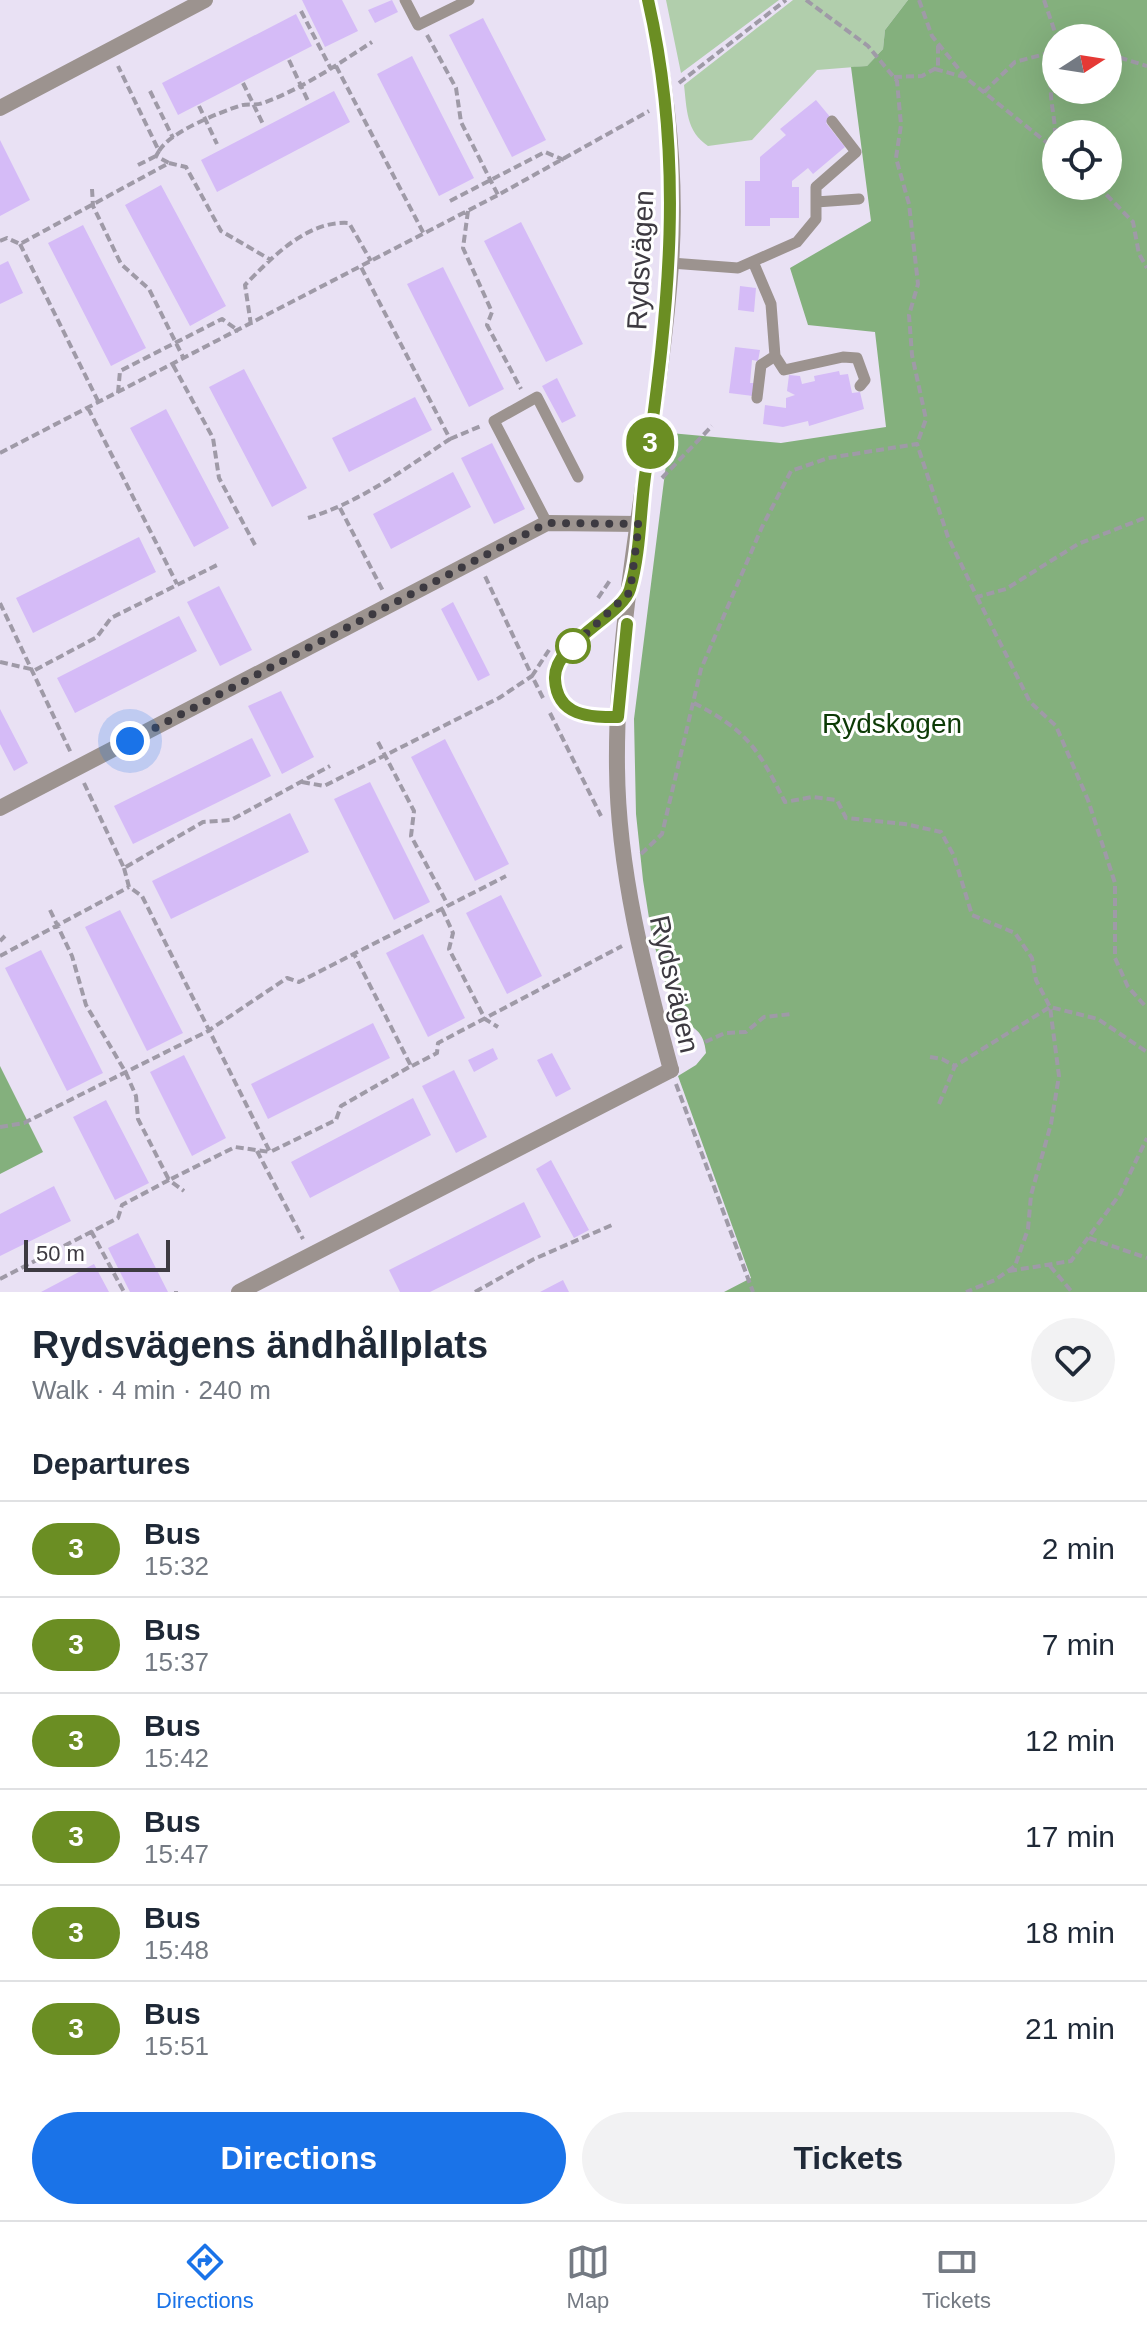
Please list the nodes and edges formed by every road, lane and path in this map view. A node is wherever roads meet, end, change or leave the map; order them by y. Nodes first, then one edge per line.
1 (205, 0) edge
2 (405, 0) edge
3 (468, 0) edge
4 (648, 0) edge
5 (786, 0) edge
6 (806, 0) edge
7 (919, 0) edge
8 (1044, 0) edge
9 (301, 11) dead end
10 (1052, 24) edge
11 (418, 25) junction
12 (372, 42) dead end
13 (938, 44) junction
14 (111, 50) junction
15 (1042, 55) edge
16 (1122, 58) edge
17 (289, 60) dead end
18 (1147, 66) edge
19 (333, 67) junction
20 (676, 68) dead end
21 (935, 69) junction
22 (894, 77) junction
23 (966, 78) junction
24 (243, 83) dead end
25 (679, 83) junction
26 (299, 85) junction
27 (150, 91) dead end
28 (984, 93) junction
29 (665, 96) junction
30 (308, 101) dead end
31 (252, 104) junction
32 (199, 106) dead end
33 (0, 108) edge
34 (651, 110) junction
35 (205, 120) junction
36 (832, 121) dead end
37 (652, 123) dead end
38 (263, 124) dead end
39 (173, 138) junction
40 (1042, 139) edge
41 (217, 144) dead end
42 (158, 154) junction
43 (564, 160) junction
44 (169, 163) junction
45 (138, 165) dead end
46 (491, 180) junction
47 (92, 189) dead end
48 (498, 195) junction
49 (859, 199) dead end
50 (1112, 200) edge
51 (450, 201) dead end
52 (816, 202) junction
53 (93, 206) junction
54 (468, 211) junction
55 (424, 234) junction
56 (0, 241) edge
57 (20, 244) junction
58 (271, 260) junction
59 (372, 261) junction
60 (671, 263) junction
61 (754, 264) junction
62 (361, 267) junction
63 (1147, 268) edge
64 (251, 325) junction
65 (239, 331) junction
66 (176, 343) junction
67 (775, 356) junction
68 (184, 359) junction
69 (173, 365) junction
70 (860, 386) dead end
71 (118, 393) junction
72 (757, 398) dead end
73 (527, 402) junction
74 (99, 403) junction
75 (88, 408) junction
76 (494, 421) junction
77 (712, 426) dead end
78 (450, 439) junction
79 (917, 444) junction
80 (0, 453) edge
81 (660, 467) dead end
82 (578, 477) dead end
83 (340, 508) junction
84 (1147, 517) edge
85 (308, 518) dead end
86 (547, 523) junction
87 (639, 524) junction
88 (255, 545) dead end
89 (477, 561) junction
90 (217, 565) dead end
91 (614, 572) dead end
92 (177, 584) junction
93 (630, 592) junction
94 (977, 597) junction
95 (0, 603) edge
96 (595, 603) dead end
97 (391, 606) junction
98 (552, 645) dead end
99 (0, 662) edge
100 (35, 670) junction
101 (532, 676) junction
102 (694, 703) junction
103 (618, 717) junction
104 (378, 742) dead end
105 (385, 756) junction
106 (330, 766) dead end
107 (77, 768) junction
108 (301, 782) junction
109 (0, 808) edge
110 (603, 820) dead end
111 (634, 846) dead end
112 (124, 868) junction
113 (506, 876) dead end
114 (129, 887) junction
115 (445, 907) junction
116 (50, 910) dead end
117 (57, 925) junction
118 (618, 931) dead end
119 (5, 936) dead end
120 (0, 941) edge
121 (622, 946) junction
122 (354, 954) junction
123 (0, 956) edge
124 (626, 962) dead end
125 (1050, 1007) junction
126 (1147, 1008) edge
127 (792, 1014) dead end
128 (485, 1019) junction
129 (498, 1027) dead end
130 (208, 1031) junction
131 (705, 1042) dead end
132 (1147, 1052) edge
133 (930, 1057) dead end
134 (411, 1066) junction
135 (955, 1066) junction
136 (671, 1070) junction
137 (126, 1073) junction
138 (939, 1104) dead end
139 (0, 1127) edge
140 (1147, 1138) edge
141 (256, 1150) junction
142 (270, 1152) junction
143 (169, 1180) junction
144 (184, 1191) dead end
145 (612, 1225) dead end
146 (91, 1231) junction
147 (1089, 1238) junction
148 (312, 1255) junction
149 (1147, 1258) edge
150 (1050, 1266) junction
151 (1007, 1271) junction
152 (0, 1279) edge
153 (986, 1284) junction
154 (124, 1292) edge
155 (239, 1292) edge
156 (475, 1292) edge
157 (753, 1292) edge
158 (966, 1292) edge
159 (984, 1292) edge
160 (1072, 1292) edge

1 - 14 street
2 - 11 lane
3 - 11 lane
4 - 29 street, Rydsvägen
5 - 25 path
6 - 22 path
7 - 13 path
8 - 10 path
9 - 19 path
11 - 46 path
12 - 19 path
13 - 21 path
13 - 23 path
14 - 33 street
14 - 42 path
15 - 28 path
16 - 18 path
17 - 26 path
19 - 26 path
19 - 55 path
20 - 25 path
21 - 22 path
21 - 23 path
22 - 79 path
23 - 28 path
24 - 31 path
25 - 29 path
26 - 30 path
26 - 31 path
27 - 39 path
28 - 40 path
29 - 34 path
29 - 60 street, Rydsvägen
31 - 35 path
31 - 38 path
32 - 35 path
34 - 37 path
34 - 43 path
35 - 39 path
35 - 41 path
36 - 52 lane
39 - 42 path
42 - 44 path
42 - 45 path
43 - 46 path
43 - 48 path
44 - 53 path
44 - 58 path
46 - 48 path
46 - 51 path
47 - 53 path
48 - 54 path
49 - 52 lane
50 - 63 path
52 - 61 lane
53 - 57 path
53 - 66 path
54 - 55 path
54 - 73 path
55 - 59 path
56 - 57 path
57 - 74 path
58 - 59 path
58 - 64 path
59 - 62 path
60 - 61 lane
60 - 87 street, Rydsvägen
61 - 67 lane
62 - 64 path
62 - 78 path
64 - 65 path
65 - 66 path
65 - 68 path
66 - 68 path
66 - 71 path
67 - 70 lane
67 - 72 lane
68 - 69 path
69 - 71 path
69 - 88 path
71 - 74 path
73 - 76 lane
73 - 82 lane
74 - 75 path
75 - 80 path
75 - 92 path
76 - 78 path
76 - 86 lane
77 - 81 path
78 - 83 path
79 - 94 path
79 - 102 path
83 - 85 path
83 - 97 path
84 - 94 path
86 - 87 street
86 - 89 street
87 - 93 street, Rydsvägen
89 - 97 street
89 - 101 path
90 - 92 path
91 - 96 path
92 - 100 path
93 - 103 street, Rydsvägen
93 - 103 lane
94 - 126 path
95 - 100 path
97 - 107 street
98 - 101 path
99 - 100 path
100 - 107 path
101 - 105 path
101 - 110 path
102 - 111 path
102 - 125 path
103 - 136 street, Rydsvägen
104 - 105 path
105 - 108 path
105 - 115 path
106 - 108 path
107 - 109 street
107 - 112 path
108 - 112 path
112 - 114 path
113 - 115 path
114 - 117 path
114 - 130 path
115 - 122 path
115 - 128 path
116 - 117 path
117 - 123 path
117 - 137 path
118 - 121 path
119 - 120 path
121 - 124 path
121 - 128 path
122 - 130 path
122 - 134 path
125 - 132 path
125 - 135 path
125 - 151 path
127 - 131 path
128 - 129 path
128 - 134 path
130 - 137 path
130 - 142 path
133 - 135 path
134 - 142 path
135 - 138 path
136 - 148 street, Rydsvägen
136 - 157 path
137 - 139 path
137 - 143 path
140 - 147 path
141 - 142 path
141 - 143 path
141 - 148 path
143 - 144 path
143 - 146 path
145 - 156 path
146 - 152 path
146 - 154 path
147 - 149 path
147 - 150 path
148 - 155 street, Rydsvägen
150 - 151 path
150 - 160 path
151 - 153 path
153 - 158 path
153 - 159 path

